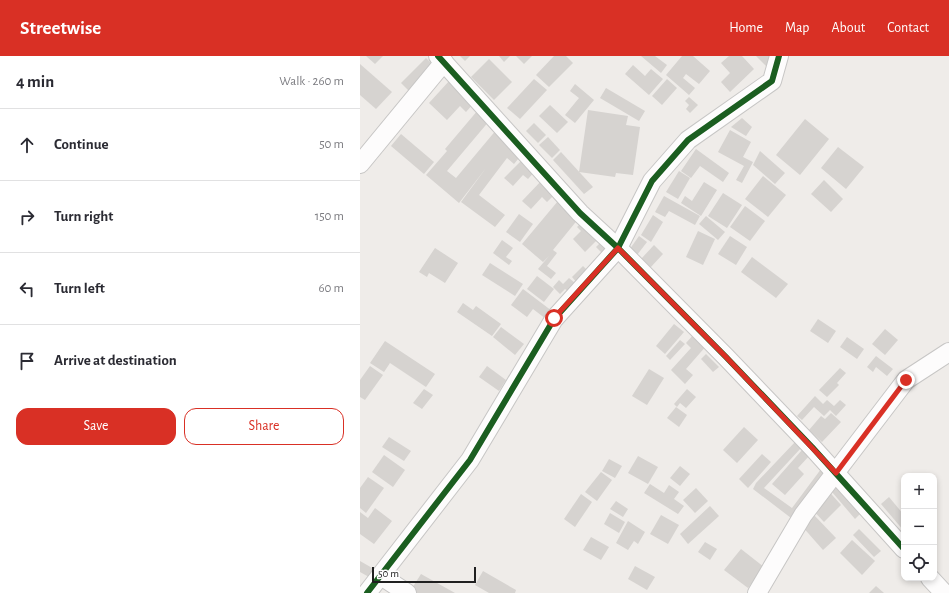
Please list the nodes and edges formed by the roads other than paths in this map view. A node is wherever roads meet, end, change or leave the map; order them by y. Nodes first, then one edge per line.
1 (779, 56) edge
2 (441, 59) edge
3 (360, 164) edge
4 (618, 248) junction
5 (949, 352) edge
6 (836, 473) junction
7 (901, 546) edge
8 (381, 576) junction
9 (933, 581) edge
10 (367, 593) edge
11 (407, 593) edge
12 (757, 593) edge
13 (944, 593) edge

1 - 4 street
2 - 3 street
2 - 4 street
4 - 6 street
4 - 8 street
5 - 6 street
6 - 7 street
6 - 12 street
8 - 10 street
8 - 11 street
9 - 13 street

